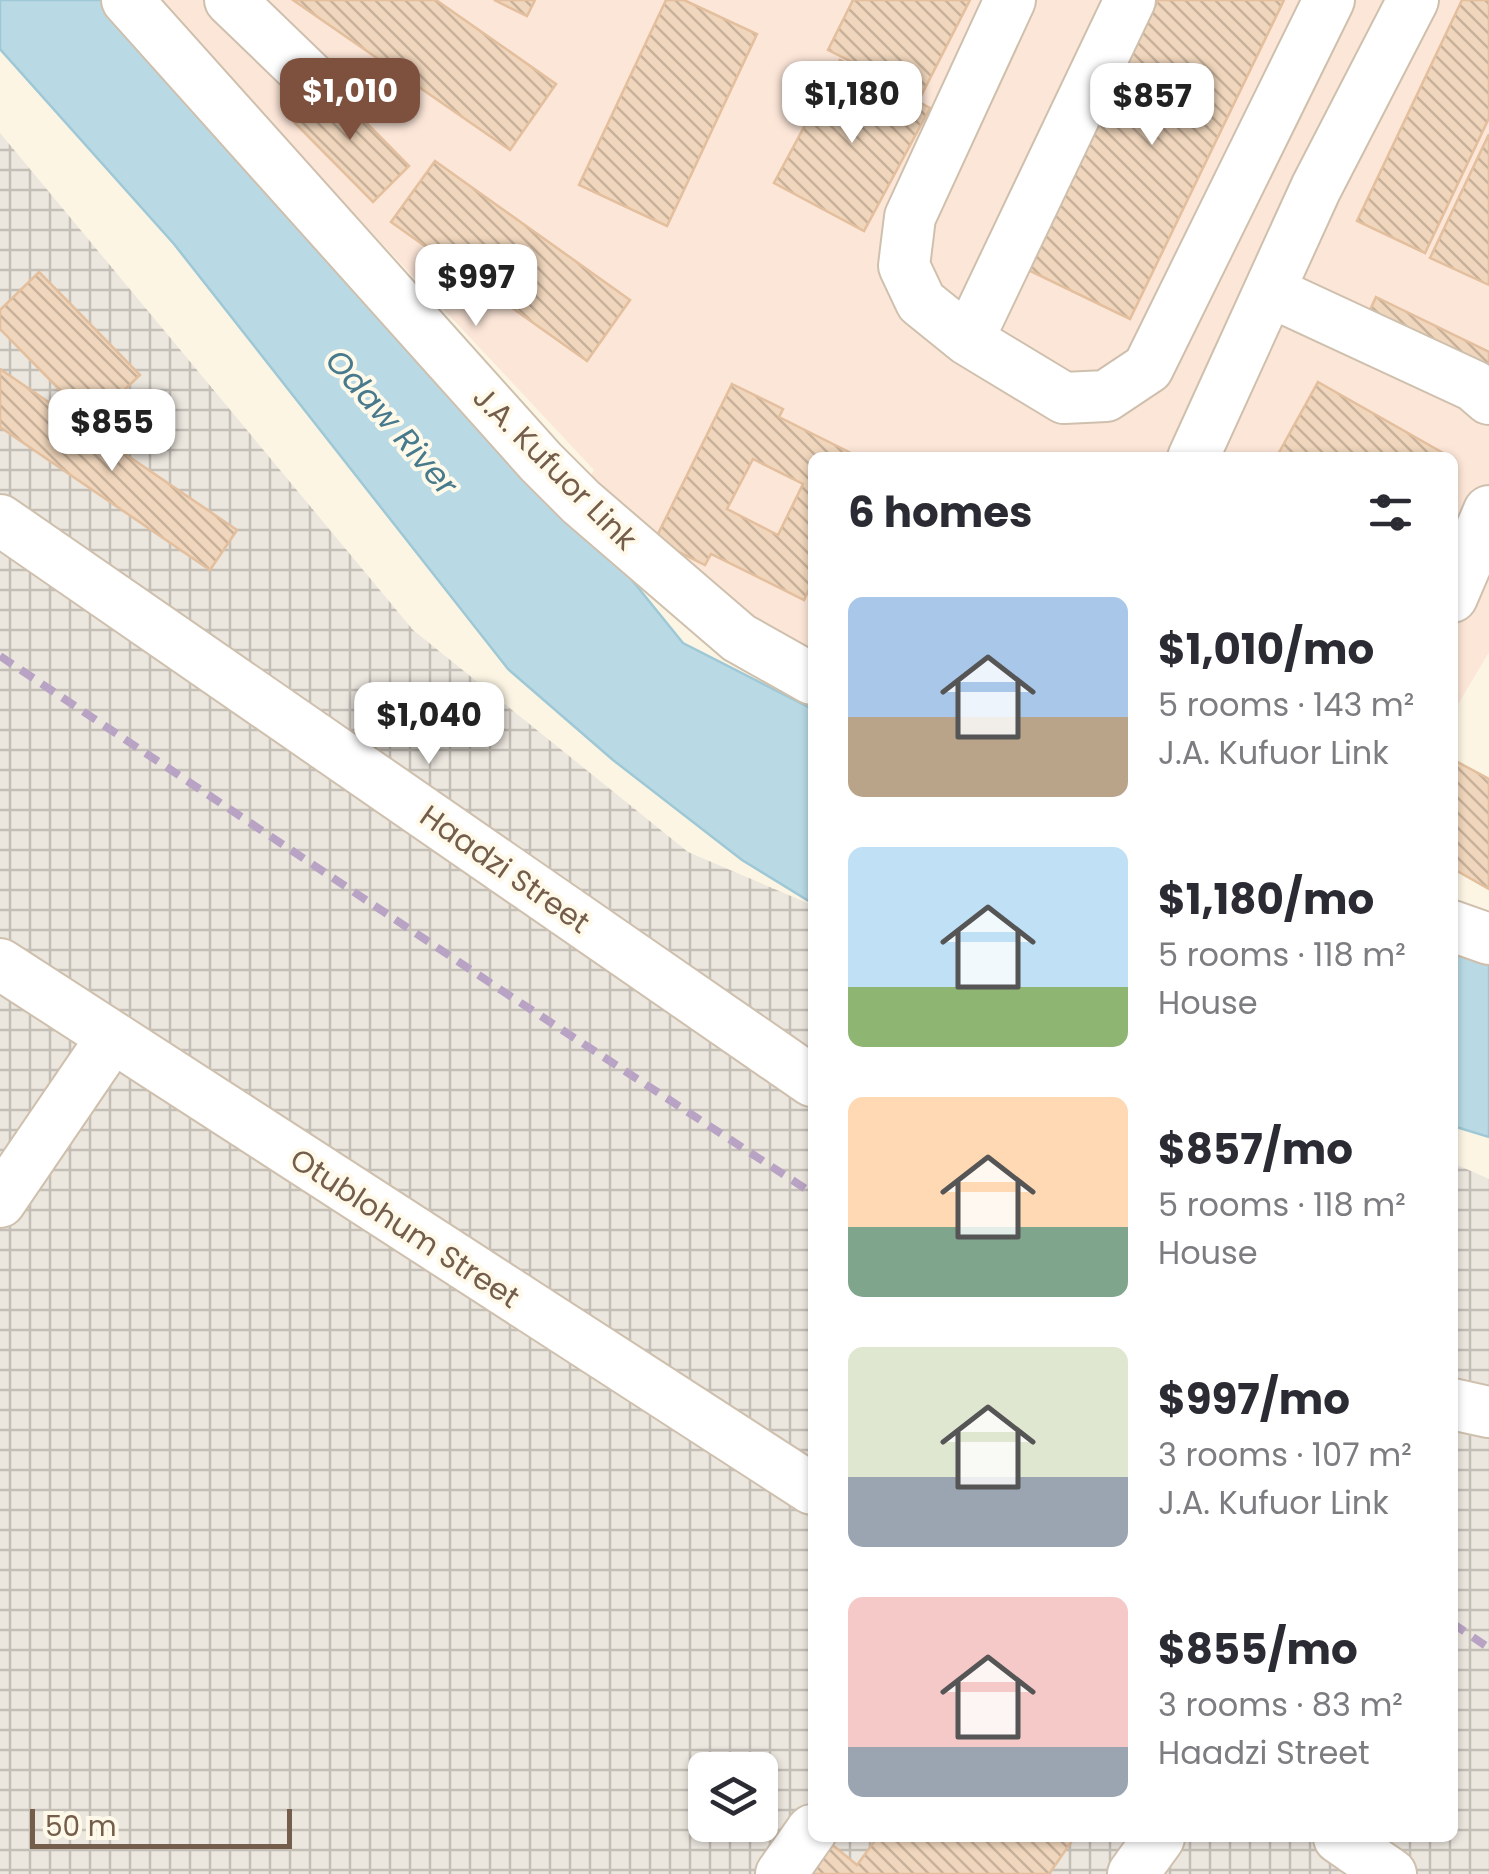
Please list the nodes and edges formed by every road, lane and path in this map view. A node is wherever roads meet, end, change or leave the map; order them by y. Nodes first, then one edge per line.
1 (127, 0) edge
2 (230, 0) edge
3 (1010, 0) edge
4 (1130, 0) edge
5 (1329, 0) edge
6 (1410, 1) edge
7 (316, 83) dead end
8 (1252, 160) junction
9 (1316, 188) junction
10 (1269, 291) junction
11 (968, 340) junction
12 (1489, 399) edge
13 (1196, 452) edge
14 (1489, 511) edge
15 (0, 520) edge
16 (1458, 583) edge
17 (808, 677) edge
18 (1458, 928) edge
19 (1489, 939) edge
20 (0, 964) edge
21 (112, 1039) junction
22 (808, 1078) edge
23 (0, 1202) edge
24 (1458, 1405) edge
25 (1489, 1412) edge
26 (808, 1486) edge
27 (808, 1836) edge
28 (1156, 1842) edge
29 (1346, 1842) edge
30 (782, 1874) edge
31 (1133, 1874) edge
32 (1392, 1874) edge

1 - 17 street, J.A. Kufuor Link
2 - 7 street
3 - 11 street
4 - 11 street
5 - 8 street
6 - 9 street
8 - 9 street
8 - 11 street
9 - 10 street
10 - 12 street
10 - 13 street
14 - 16 street
15 - 22 street, Haadzi Street
18 - 19 street
20 - 21 street, Otublohum Street
21 - 23 street
21 - 26 street, Otublohum Street
24 - 25 street
27 - 30 street
28 - 31 street
29 - 32 street

